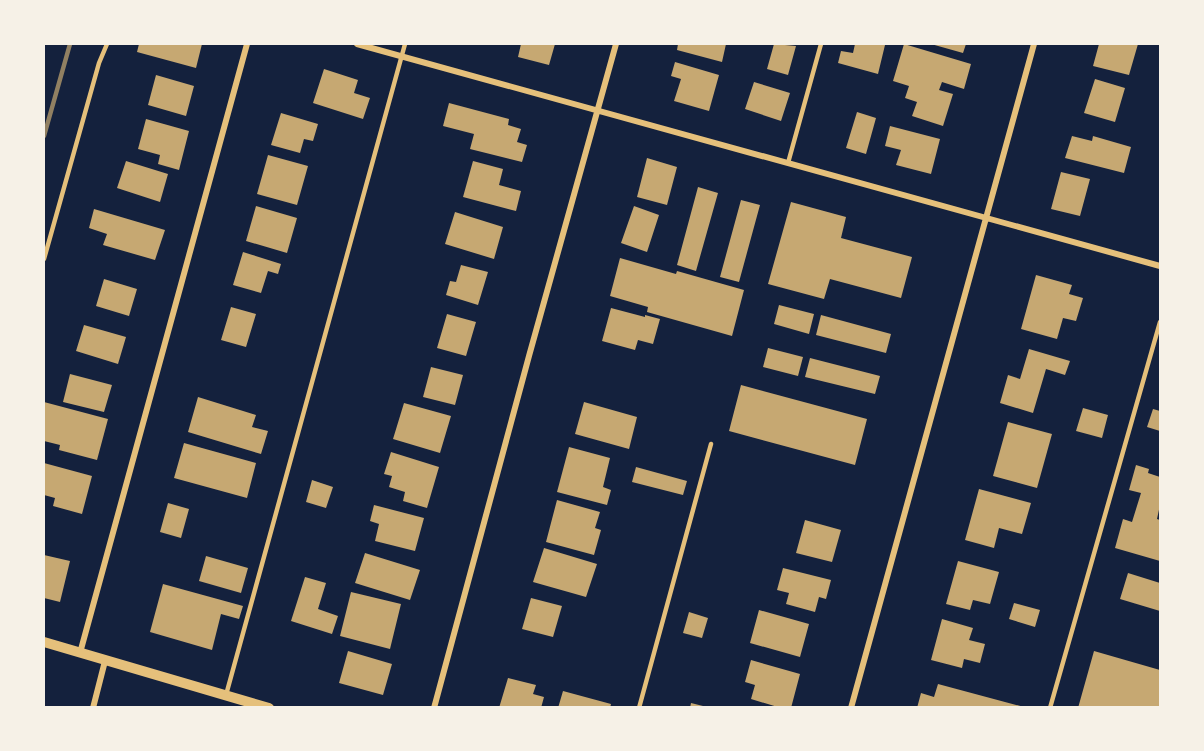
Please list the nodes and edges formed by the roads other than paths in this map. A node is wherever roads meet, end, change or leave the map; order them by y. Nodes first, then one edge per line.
1 (107, 44) edge
2 (247, 44) edge
3 (357, 44) edge
4 (405, 44) edge
5 (616, 44) edge
6 (821, 44) edge
7 (1034, 44) edge
8 (401, 56) junction
9 (597, 110) junction
10 (788, 163) junction
11 (985, 218) junction
12 (44, 259) edge
13 (1161, 266) edge
14 (1161, 322) edge
15 (711, 444) dead end
16 (44, 642) edge
17 (80, 653) junction
18 (105, 661) junction
19 (226, 695) junction
20 (264, 707) edge
21 (93, 708) edge
22 (434, 708) edge
23 (639, 708) edge
24 (851, 708) edge
25 (1050, 708) edge

1 - 12 lane
2 - 17 street
3 - 8 street
4 - 8 lane
5 - 9 street
6 - 10 lane
7 - 11 street
8 - 9 street
8 - 19 lane
9 - 10 street
9 - 22 street
10 - 11 street
11 - 13 street
11 - 24 street
14 - 25 lane
15 - 23 lane
16 - 17 street
17 - 18 street
18 - 19 street
18 - 21 street
19 - 20 street

